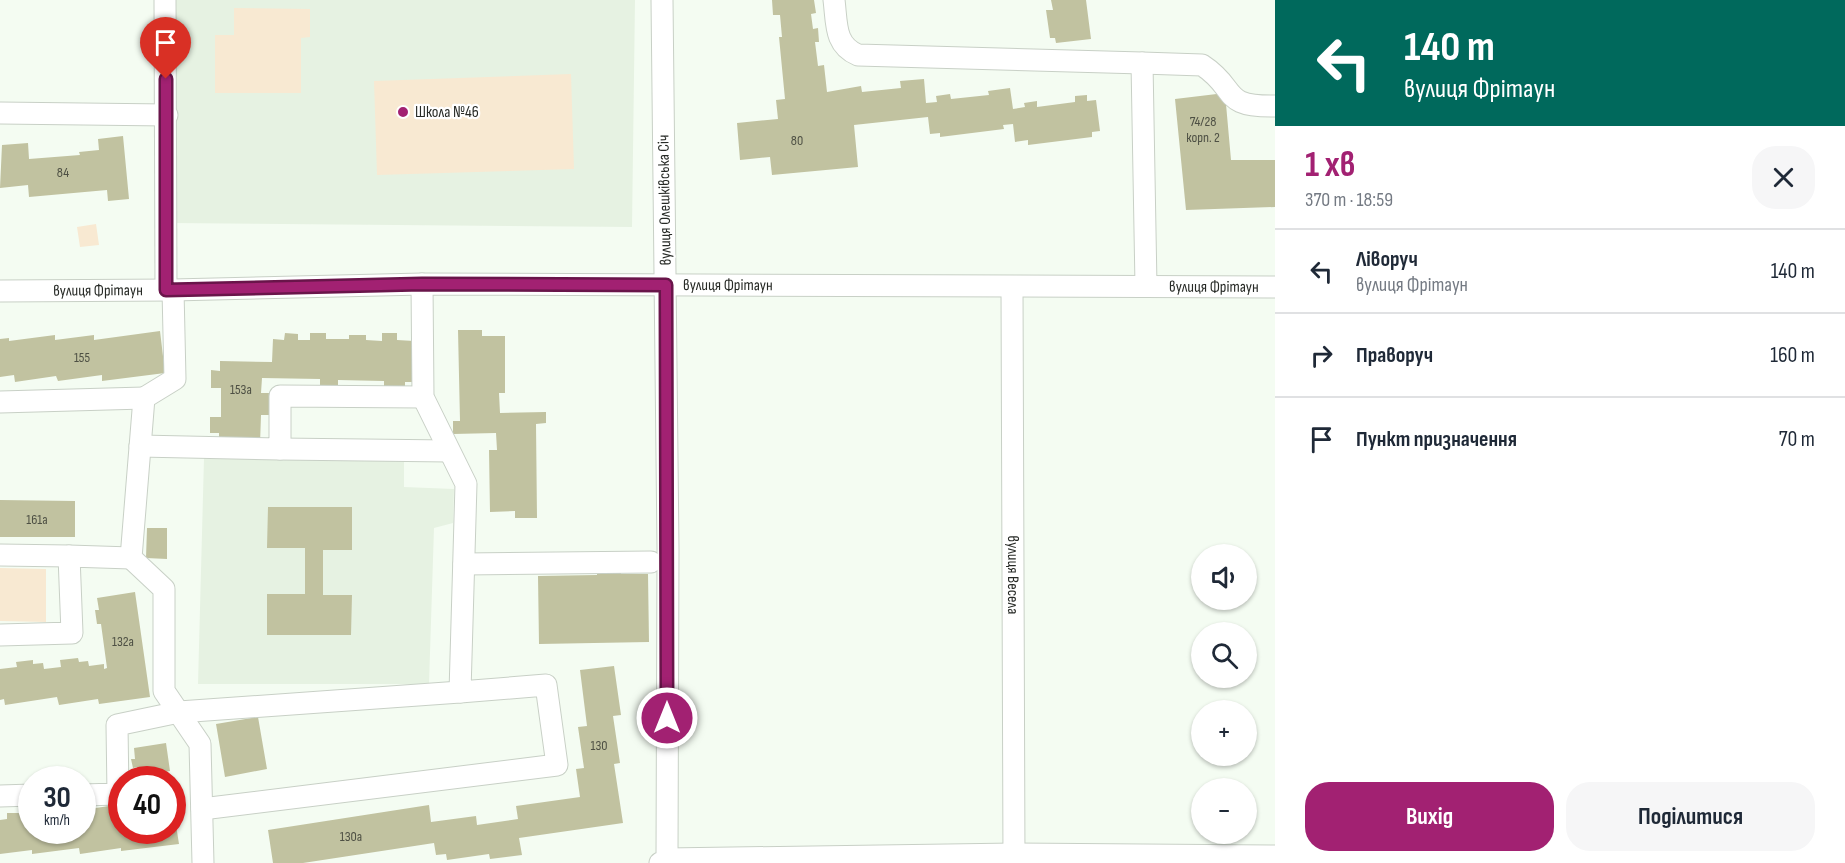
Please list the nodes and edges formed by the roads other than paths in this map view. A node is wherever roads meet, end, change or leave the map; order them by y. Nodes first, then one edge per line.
1 (165, 0) edge
2 (662, 0) edge
3 (834, 0) edge
4 (1142, 63) junction
5 (1275, 106) edge
6 (0, 113) edge
7 (167, 115) junction
8 (422, 284) junction
9 (666, 285) junction
10 (1146, 286) junction
11 (1275, 286) edge
12 (1012, 287) junction
13 (170, 290) junction
14 (0, 291) edge
15 (423, 397) junction
16 (144, 398) junction
17 (0, 402) edge
18 (140, 446) junction
19 (280, 449) junction
20 (449, 451) junction
21 (0, 555) edge
22 (69, 556) junction
23 (131, 558) junction
24 (651, 562) dead end
25 (464, 564) junction
26 (0, 635) edge
27 (460, 692) junction
28 (179, 712) junction
29 (18, 795) edge
30 (96, 795) edge
31 (0, 796) edge
32 (202, 809) junction
33 (1275, 856) edge
34 (1014, 859) edge
35 (664, 861) edge
36 (203, 863) edge

1 - 7 street
2 - 9 street, вулиця Олешківська Січ
3 - 4 street
4 - 5 street
4 - 10 street
6 - 7 street
7 - 13 street
8 - 9 street, вулиця Фрітаун
8 - 13 street, вулиця Фрітаун
8 - 15 street
9 - 12 street, вулиця Фрітаун
9 - 35 street, вулиця Олешківська Січ
10 - 11 street, вулиця Фрітаун
10 - 12 street, вулиця Фрітаун
12 - 34 street, вулиця Весела
13 - 14 street, вулиця Фрітаун
13 - 16 street
15 - 19 street
15 - 20 street
16 - 17 street
16 - 18 street
18 - 19 street
18 - 23 street
19 - 20 street
20 - 25 street
21 - 22 street
22 - 23 street
22 - 26 street
23 - 28 street
24 - 25 street
25 - 27 street
27 - 28 street
27 - 32 street
28 - 30 street
28 - 32 street
29 - 31 street
32 - 36 street
33 - 34 street
34 - 35 street

